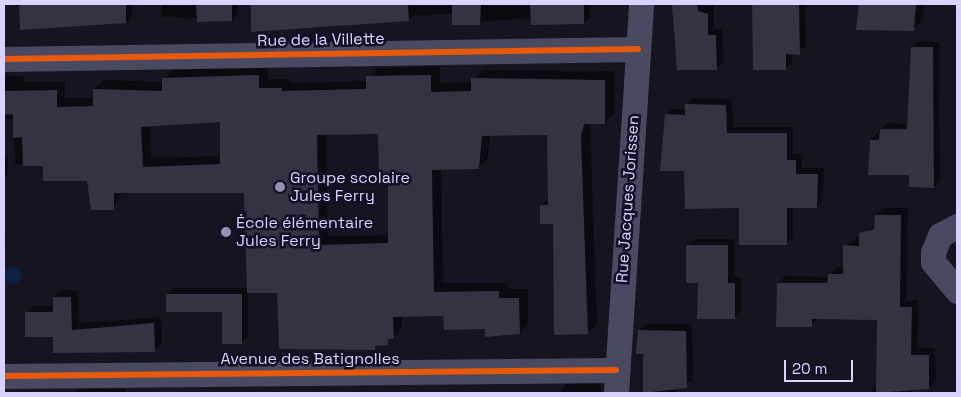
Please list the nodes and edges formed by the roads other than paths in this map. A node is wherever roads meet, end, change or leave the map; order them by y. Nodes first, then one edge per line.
1 (641, 4) edge
2 (638, 49) junction
3 (4, 59) edge
4 (957, 226) edge
5 (954, 288) edge
6 (4, 376) edge
7 (616, 382) edge

1 - 2 street, Rue Jacques Jorissen
2 - 3 street, Rue de la Villette
2 - 7 street, Rue Jacques Jorissen
4 - 5 street
6 - 7 street, Avenue des Batignolles

